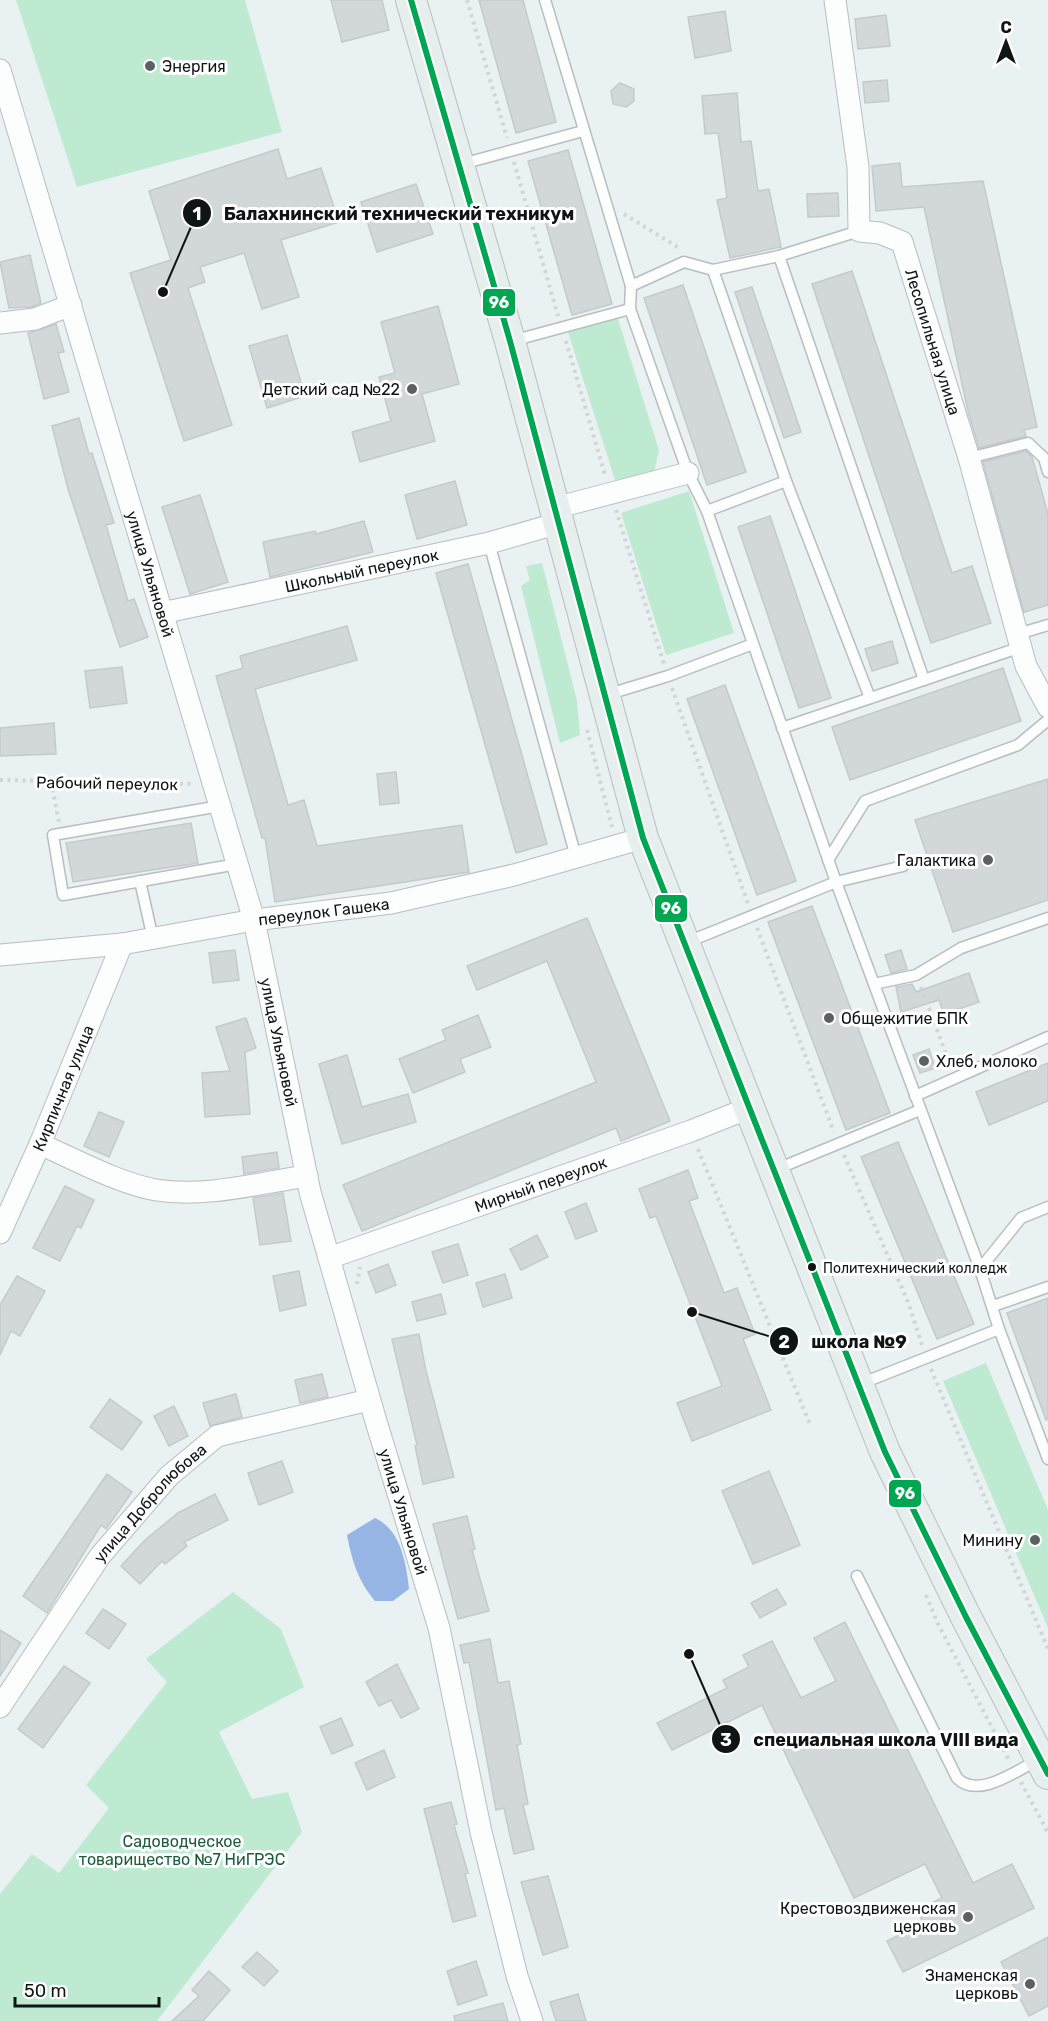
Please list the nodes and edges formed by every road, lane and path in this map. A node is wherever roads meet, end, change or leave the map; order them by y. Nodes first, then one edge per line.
1 (411, 0) edge
2 (467, 0) edge
3 (545, 0) edge
4 (835, 0) edge
5 (0, 70) edge
6 (583, 131) junction
7 (511, 150) junction
8 (461, 164) junction
9 (606, 202) junction
10 (859, 231) junction
11 (778, 256) junction
12 (713, 270) junction
13 (631, 286) junction
14 (71, 305) junction
15 (630, 309) junction
16 (0, 323) edge
17 (561, 327) junction
18 (510, 341) junction
19 (969, 458) junction
20 (1048, 472) edge
21 (688, 473) junction
22 (786, 481) junction
23 (611, 493) junction
24 (707, 511) junction
25 (557, 516) junction
26 (489, 543) junction
27 (162, 613) junction
28 (1048, 625) edge
29 (1019, 640) junction
30 (753, 644) junction
31 (668, 676) junction
32 (924, 680) junction
33 (605, 695) junction
34 (870, 698) junction
35 (1048, 707) edge
36 (1048, 720) edge
37 (782, 728) junction
38 (0, 780) edge
39 (51, 782) junction
40 (213, 785) junction
41 (220, 806) junction
42 (62, 833) junction
43 (643, 838) junction
44 (576, 857) junction
45 (828, 860) junction
46 (237, 864) junction
47 (903, 866) dead end
48 (141, 881) junction
49 (836, 882) junction
50 (752, 915) junction
51 (1048, 918) edge
52 (254, 920) junction
53 (153, 939) junction
54 (122, 944) junction
55 (683, 944) junction
56 (0, 955) edge
57 (916, 975) junction
58 (874, 984) junction
59 (1048, 1036) edge
60 (955, 1078) junction
61 (915, 1096) junction
62 (749, 1108) junction
63 (920, 1110) junction
64 (691, 1131) junction
65 (40, 1144) junction
66 (839, 1144) junction
67 (774, 1171) junction
68 (307, 1176) junction
69 (1048, 1207) edge
70 (0, 1233) edge
71 (329, 1258) junction
72 (980, 1269) junction
73 (1048, 1287) edge
74 (993, 1306) junction
75 (999, 1329) junction
76 (927, 1358) junction
77 (858, 1385) junction
78 (369, 1400) junction
79 (811, 1427) dead end
80 (1048, 1459) edge
81 (857, 1576) dead end
82 (1048, 1649) edge
83 (0, 1707) edge
84 (1043, 1755) edge
85 (532, 2021) edge

1 - 8 main road
2 - 7 path
3 - 6 lane
4 - 10 street
5 - 14 street, улица Ульяновой
6 - 7 lane
6 - 9 lane
7 - 8 lane
7 - 17 path
8 - 18 main road
9 - 12 path
9 - 13 lane
10 - 11 lane
10 - 19 street, Лесопильная улица
11 - 12 lane
11 - 32 lane
12 - 13 lane
12 - 22 lane
13 - 15 lane
14 - 16 street
14 - 27 street, улица Ульяновой
15 - 17 lane
15 - 21 lane
17 - 18 lane
17 - 23 path
18 - 25 main road
19 - 20 lane
19 - 29 street, Лесопильная улица
21 - 23 street, Школьный переулок
21 - 24 lane
22 - 24 lane
22 - 34 lane
23 - 25 street, Школьный переулок
23 - 31 path
24 - 30 lane
25 - 26 street, Школьный переулок
25 - 33 main road
26 - 27 street, Школьный переулок
26 - 44 lane
27 - 40 street, улица Ульяновой
28 - 29 lane
29 - 32 lane
29 - 35 street, Лесопильная улица
30 - 31 lane
30 - 37 lane
31 - 33 lane
31 - 50 path
32 - 34 lane
33 - 43 main road
34 - 37 lane
36 - 45 lane
37 - 45 lane
38 - 39 path, Рабочий переулок
39 - 40 path, Рабочий переулок
39 - 42 path
40 - 41 street, улица Ульяновой
41 - 42 lane
41 - 46 street, улица Ульяновой
42 - 48 lane
43 - 44 street, переулок Гашека
43 - 55 main road
44 - 52 street, переулок Гашека
45 - 49 lane
46 - 48 lane
46 - 52 street, улица Ульяновой
47 - 49 lane
48 - 53 lane
49 - 50 lane
49 - 58 lane
50 - 55 lane
50 - 66 path
51 - 57 lane
52 - 53 street, переулок Гашека
52 - 68 street, улица Ульяновой
53 - 54 street, переулок Гашека
54 - 56 street, переулок Гашека
54 - 65 street, Кирпичная улица
55 - 62 main road
57 - 58 lane
57 - 60 path
58 - 61 lane
59 - 60 lane
60 - 61 lane
61 - 63 lane
62 - 64 street, Мирный переулок
62 - 67 main road
63 - 66 lane
63 - 72 lane
64 - 71 street, Мирный переулок
64 - 79 path
65 - 68 street
65 - 70 street, Кирпичная улица
66 - 67 lane
66 - 76 path
67 - 77 main road
68 - 71 street, улица Ульяновой
69 - 72 lane
71 - 78 street, улица Ульяновой
72 - 74 lane
73 - 74 lane
74 - 75 lane
75 - 76 lane
75 - 80 lane
76 - 77 lane
76 - 82 path
77 - 84 main road
78 - 83 street, улица Добролюбова
78 - 85 street, улица Ульяновой
81 - 84 lane

